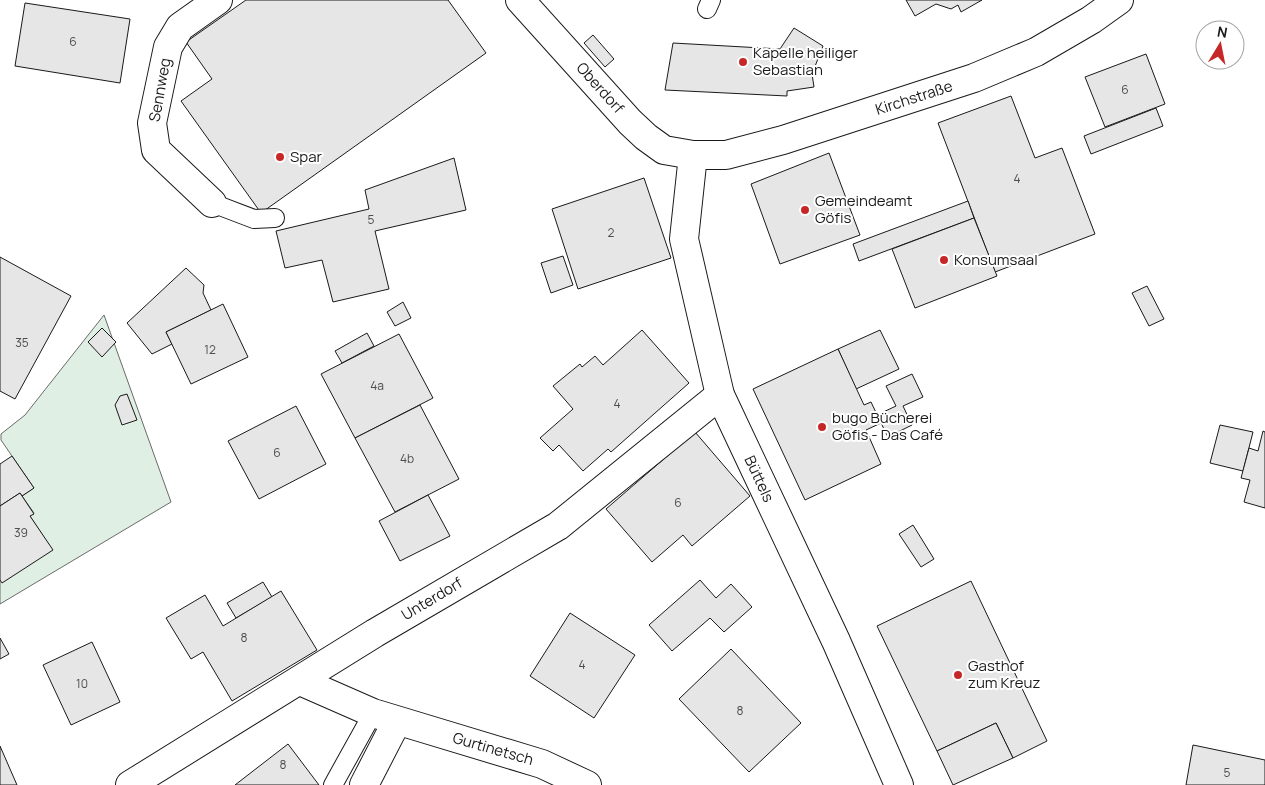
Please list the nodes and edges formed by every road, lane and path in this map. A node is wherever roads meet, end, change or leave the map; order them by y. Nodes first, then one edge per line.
1 (218, 0) edge
2 (520, 0) edge
3 (1119, 0) edge
4 (693, 155) junction
5 (212, 203) joint
6 (274, 218) dead end
7 (720, 395) junction
8 (300, 680) junction
9 (385, 717) junction
10 (130, 785) edge
11 (333, 785) edge
12 (364, 785) edge
13 (587, 785) edge
14 (899, 785) edge

1 - 5 street, Sennweg
2 - 4 street, Oberdorf
3 - 4 street, Kirchstraße
4 - 7 street, Büttels
5 - 6 lane, Sennweg
7 - 8 street, Unterdorf
7 - 14 street, Büttels
8 - 9 street, Gurtinetsch
8 - 10 street, Unterdorf
9 - 11 lane
9 - 12 street
9 - 13 street, Gurtinetsch

